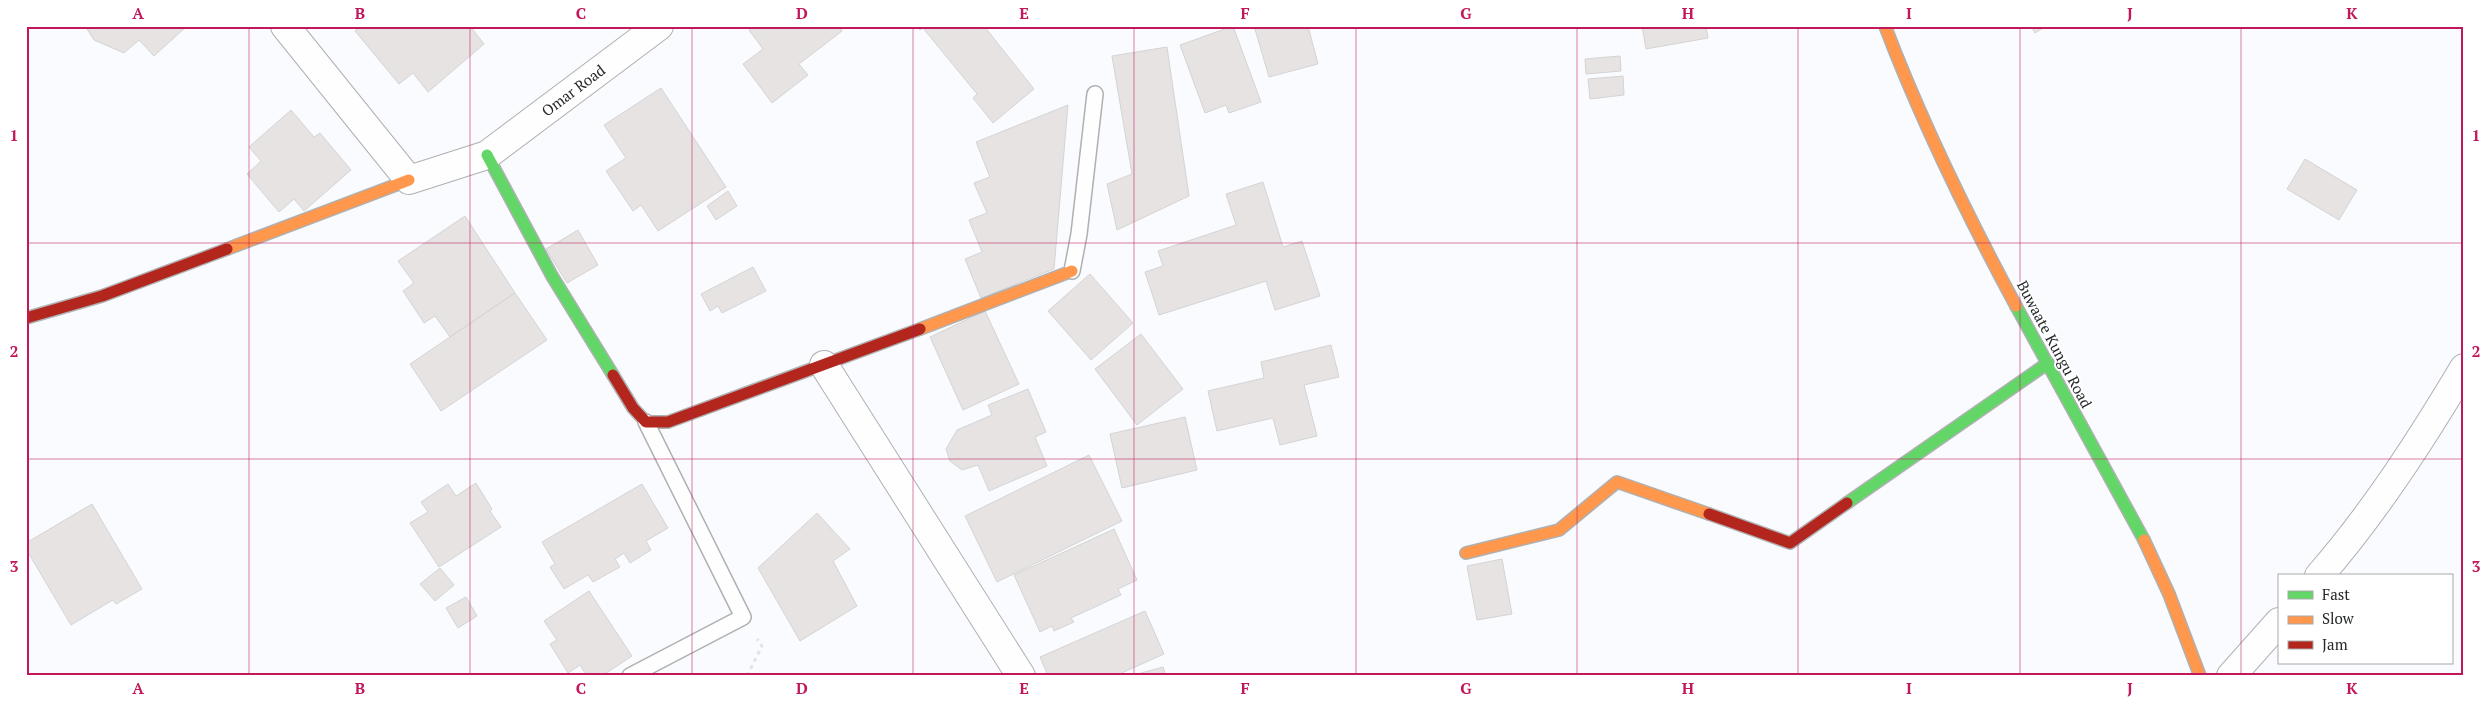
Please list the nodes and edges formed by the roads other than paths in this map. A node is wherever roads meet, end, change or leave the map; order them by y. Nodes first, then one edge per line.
1 (285, 26) edge
2 (659, 26) edge
3 (1885, 26) edge
4 (1095, 94) dead end
5 (487, 155) junction
6 (409, 180) junction
7 (1072, 271) joint
8 (26, 318) edge
9 (2048, 363) junction
10 (824, 365) junction
11 (2464, 368) edge
12 (646, 422) junction
13 (1466, 553) dead end
14 (2321, 574) edge
15 (2278, 623) edge
16 (630, 676) edge
17 (1021, 676) edge
18 (2200, 676) edge
19 (2232, 676) edge

1 - 6 street
2 - 5 street, Omar Road
3 - 9 street, Buwaate Kungu Road
4 - 7 lane
5 - 6 street, Omar Road
5 - 12 street
6 - 8 street
7 - 10 street
9 - 13 street
9 - 18 street, Buwaate Kungu Road
10 - 12 street
10 - 17 street
11 - 14 street
12 - 16 lane
15 - 19 street

